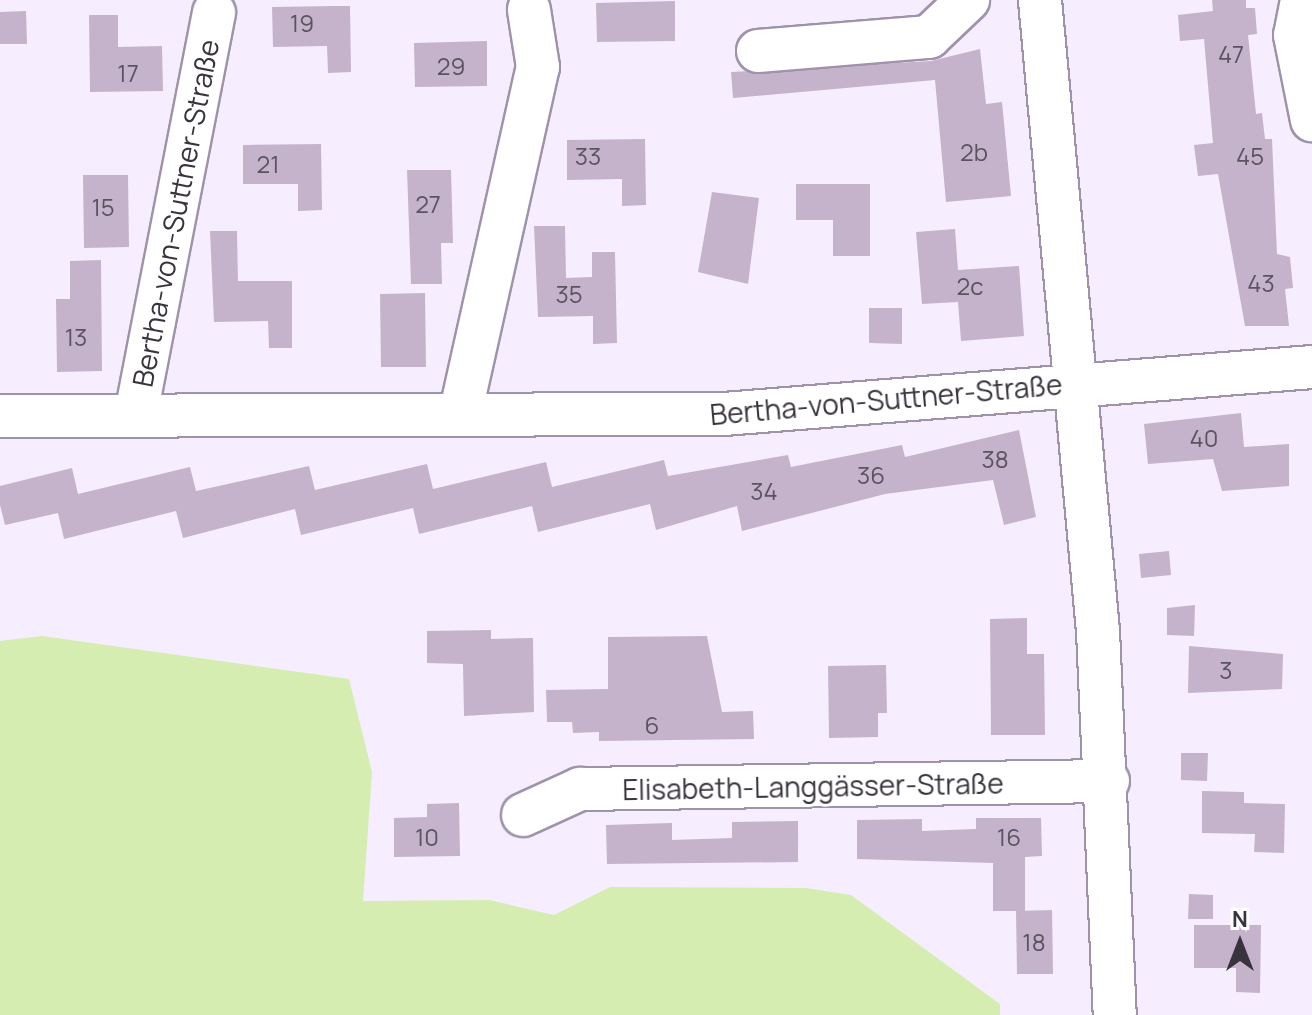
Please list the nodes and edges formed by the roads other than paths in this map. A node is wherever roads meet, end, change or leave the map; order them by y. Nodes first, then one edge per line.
1 (968, 0) edge
2 (1040, 0) edge
3 (1302, 0) edge
4 (529, 10) dead end
5 (214, 13) dead end
6 (758, 51) dead end
7 (1312, 120) edge
8 (1312, 367) edge
9 (1076, 384) junction
10 (136, 414) junction
11 (460, 415) junction
12 (0, 416) edge
13 (1108, 781) junction
14 (523, 815) dead end
15 (1115, 1015) edge

1 - 6 street
2 - 9 street
3 - 7 street
4 - 11 street
5 - 10 street, Bertha-von-Suttner-Straße
8 - 9 street, Bertha-von-Suttner-Straße
9 - 11 street, Bertha-von-Suttner-Straße
9 - 13 street
10 - 11 street, Bertha-von-Suttner-Straße
10 - 12 street, Bertha-von-Suttner-Straße
13 - 14 street, Elisabeth-Langgässer-Straße
13 - 15 street

